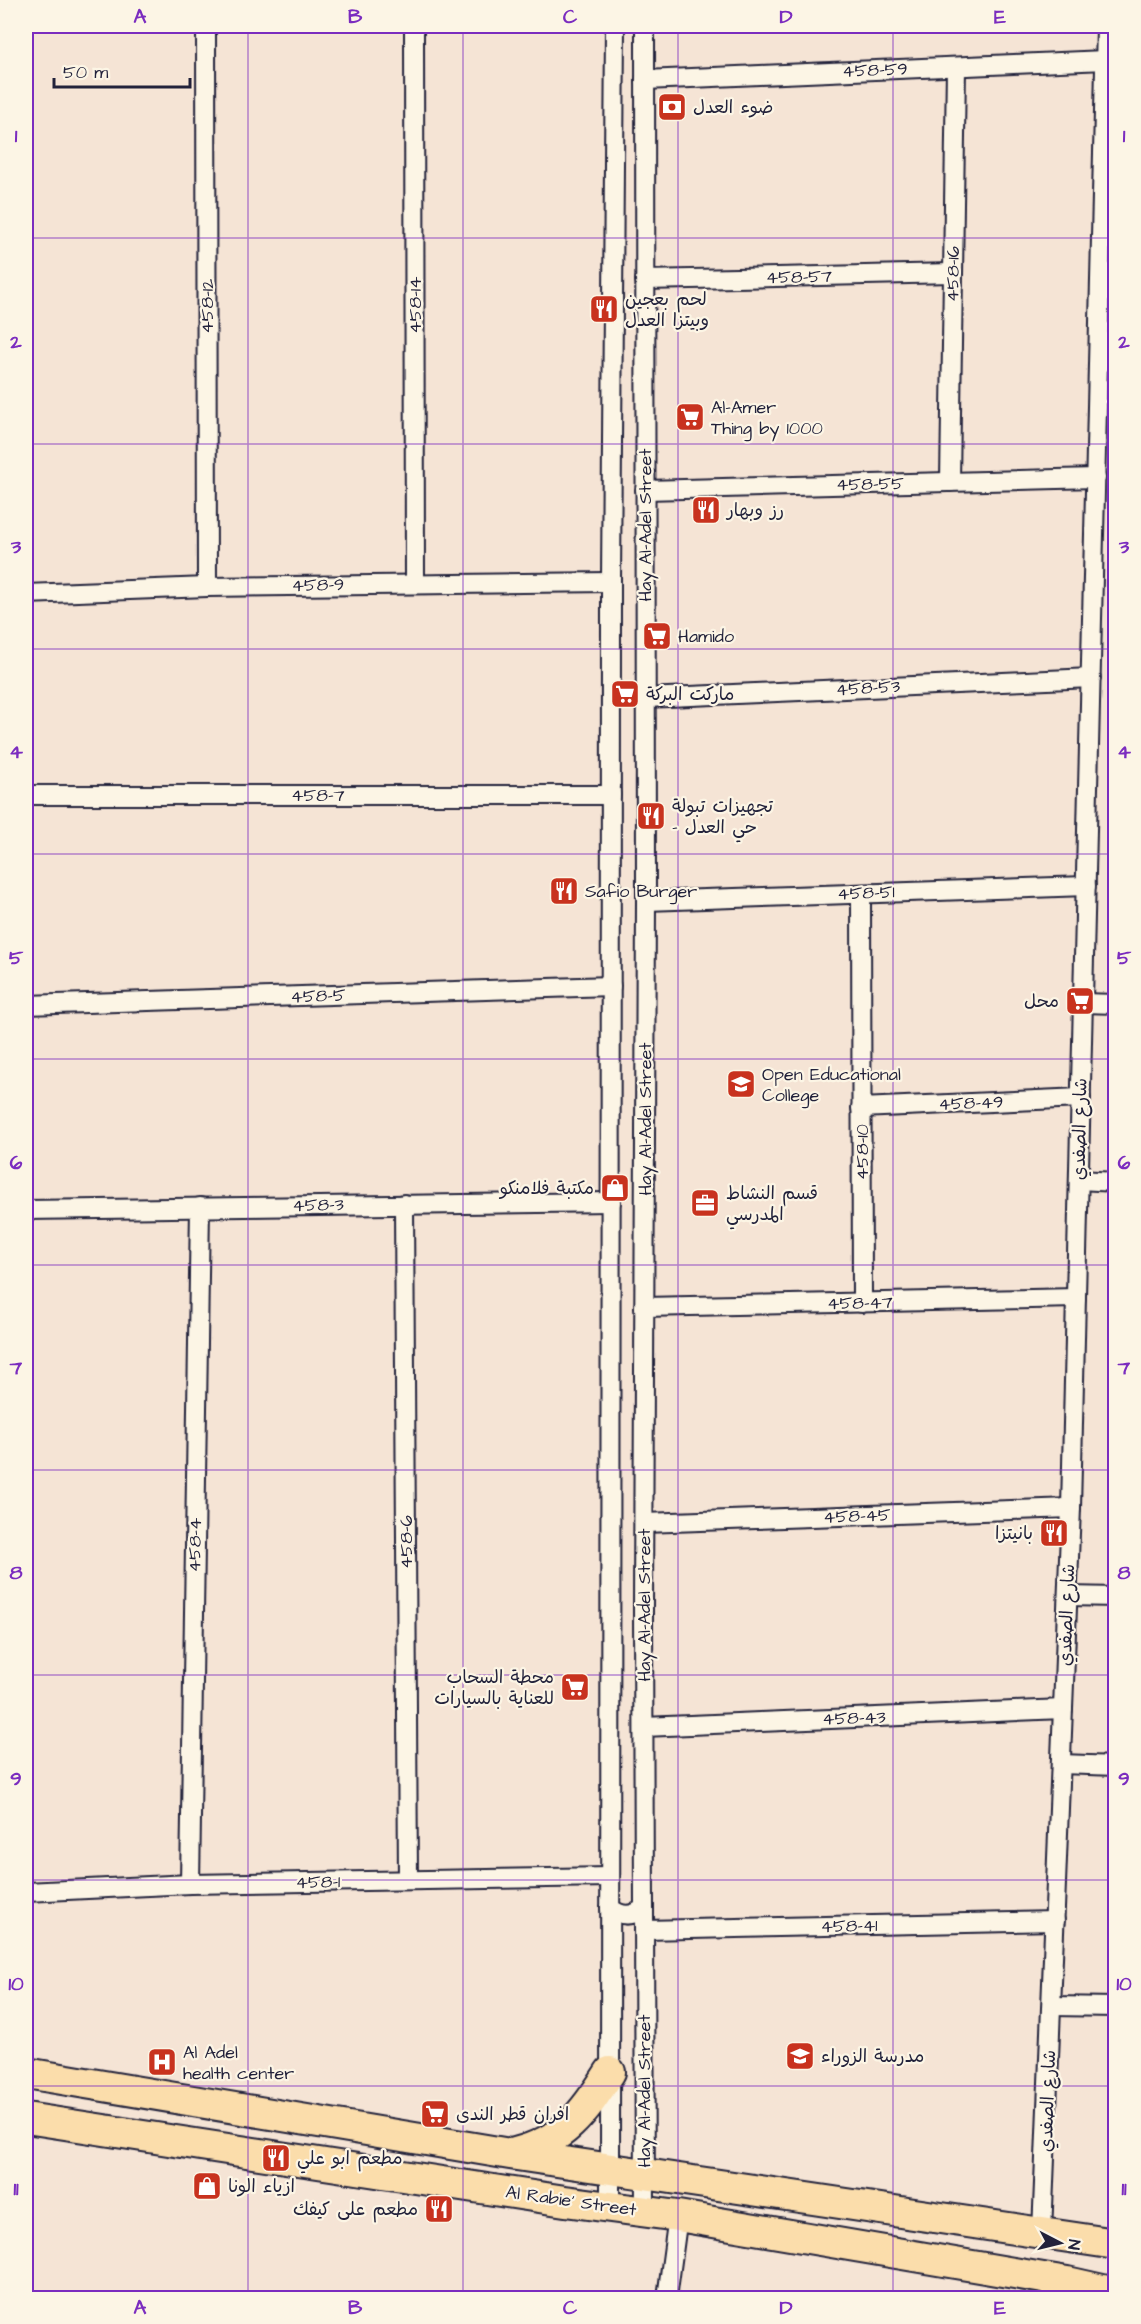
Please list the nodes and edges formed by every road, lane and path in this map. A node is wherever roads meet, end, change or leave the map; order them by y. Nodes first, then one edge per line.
1 (207, 26) edge
2 (414, 26) edge
3 (615, 26) edge
4 (645, 26) edge
5 (1106, 26) edge
6 (1105, 60) junction
7 (956, 67) junction
8 (645, 80) junction
9 (953, 273) junction
10 (645, 280) junction
11 (644, 364) junction
12 (613, 365) junction
13 (1097, 428) junction
14 (1116, 429) edge
15 (1096, 478) junction
16 (950, 482) junction
17 (645, 490) junction
18 (611, 582) junction
19 (416, 584) junction
20 (207, 587) junction
21 (26, 594) edge
22 (1091, 678) junction
23 (645, 698) junction
24 (26, 795) edge
25 (611, 795) junction
26 (1086, 886) junction
27 (861, 894) junction
28 (646, 901) junction
29 (611, 986) junction
30 (1083, 1003) junction
31 (1116, 1004) edge
32 (26, 1005) edge
33 (1081, 1098) junction
34 (861, 1108) junction
35 (1079, 1180) junction
36 (1116, 1182) edge
37 (611, 1202) junction
38 (404, 1204) junction
39 (200, 1206) junction
40 (26, 1210) edge
41 (1076, 1298) junction
42 (862, 1303) junction
43 (645, 1307) junction
44 (1071, 1508) junction
45 (644, 1523) junction
46 (1068, 1596) junction
47 (1116, 1597) edge
48 (610, 1609) junction
49 (643, 1609) junction
50 (1064, 1709) junction
51 (644, 1726) junction
52 (1061, 1764) junction
53 (1116, 1766) edge
54 (610, 1877) junction
55 (408, 1880) junction
56 (190, 1884) junction
57 (26, 1892) edge
58 (610, 1908) junction
59 (644, 1908) junction
60 (1055, 1921) junction
61 (644, 1930) junction
62 (1052, 2006) junction
63 (1116, 2007) edge
64 (610, 2072) junction
65 (26, 2073) edge
66 (26, 2118) edge
67 (510, 2154) junction
68 (610, 2169) junction
69 (645, 2174) junction
70 (610, 2206) junction
71 (645, 2212) junction
72 (678, 2216) junction
73 (1042, 2233) junction
74 (1116, 2244) edge
75 (1067, 2290) edge
76 (1116, 2293) edge
77 (667, 2298) edge

1 - 20 street, 458-12
2 - 19 street, 458-14
3 - 12 street, Hay Al-Adel Street
4 - 8 street, Hay Al-Adel Street
5 - 6 street, شارع الصفدي
6 - 7 street, 458-59
6 - 13 street, شارع الصفدي
7 - 8 street, 458-59
7 - 9 street, 458-16
8 - 10 street, Hay Al-Adel Street
9 - 10 street, 458-57
9 - 16 street, 458-16
10 - 11 street, Hay Al-Adel Street
11 - 12 street
11 - 17 street, Hay Al-Adel Street
12 - 18 street, Hay Al-Adel Street
13 - 14 street
13 - 15 street, شارع الصفدي
15 - 16 street, 458-55
15 - 22 street, شارع الصفدي
16 - 17 street, 458-55
17 - 23 street, Hay Al-Adel Street
18 - 19 street, 458-9
18 - 25 street, Hay Al-Adel Street
19 - 20 street, 458-9
20 - 21 street, 458-9
22 - 23 street, 458-53
22 - 26 street, شارع الصفدي
23 - 28 street, Hay Al-Adel Street
24 - 25 street, 458-7
25 - 29 street, Hay Al-Adel Street
26 - 27 street, 458-51
26 - 30 street, شارع الصفدي
27 - 28 street, 458-51
27 - 34 street, 458-10
28 - 43 street, Hay Al-Adel Street
29 - 32 street, 458-5
29 - 37 street, Hay Al-Adel Street
30 - 31 street
30 - 33 street, شارع الصفدي
33 - 34 street, 458-49
33 - 35 street, شارع الصفدي
34 - 42 street, 458-10
35 - 36 street
35 - 41 street, شارع الصفدي
37 - 38 street, 458-3
37 - 48 street, Hay Al-Adel Street
38 - 39 street, 458-3
38 - 55 street, 458-6
39 - 40 street, 458-3
39 - 56 street, 458-4
41 - 42 street, 458-47
41 - 44 street, شارع الصفدي
42 - 43 street, 458-47
43 - 45 street, Hay Al-Adel Street
44 - 45 street, 458-45
44 - 46 street, شارع الصفدي
45 - 49 street, Hay Al-Adel Street
46 - 47 street
46 - 50 street, شارع الصفدي
48 - 49 street
48 - 54 street, Hay Al-Adel Street
49 - 51 street, Hay Al-Adel Street
50 - 51 street, 458-43
50 - 52 street, شارع الصفدي
51 - 59 street, Hay Al-Adel Street
52 - 53 street
52 - 60 street, شارع الصفدي
54 - 55 street, 458-1
54 - 58 street, Hay Al-Adel Street
55 - 56 street, 458-1
56 - 57 street, 458-1
58 - 59 street
58 - 64 street, Hay Al-Adel Street
59 - 61 street, Hay Al-Adel Street
60 - 61 street, 458-41
60 - 62 street, شارع الصفدي
61 - 69 street, Hay Al-Adel Street
62 - 63 street
62 - 73 street, شارع الصفدي
64 - 67 main road
64 - 68 street, Hay Al-Adel Street
65 - 67 main road, Al Rabie' Street
66 - 70 main road, Al Rabie' Street
67 - 68 main road, Al Rabie' Street
68 - 69 main road, Al Rabie' Street
68 - 70 street, Hay Al-Adel Street
69 - 71 street, Hay Al-Adel Street
69 - 73 main road, Al Rabie' Street
70 - 71 main road, Al Rabie' Street
71 - 72 main road, Al Rabie' Street
72 - 75 main road, Al Rabie' Street
72 - 77 street
73 - 74 main road, Al Rabie' Street
75 - 76 main road, Al Rabie' Street

